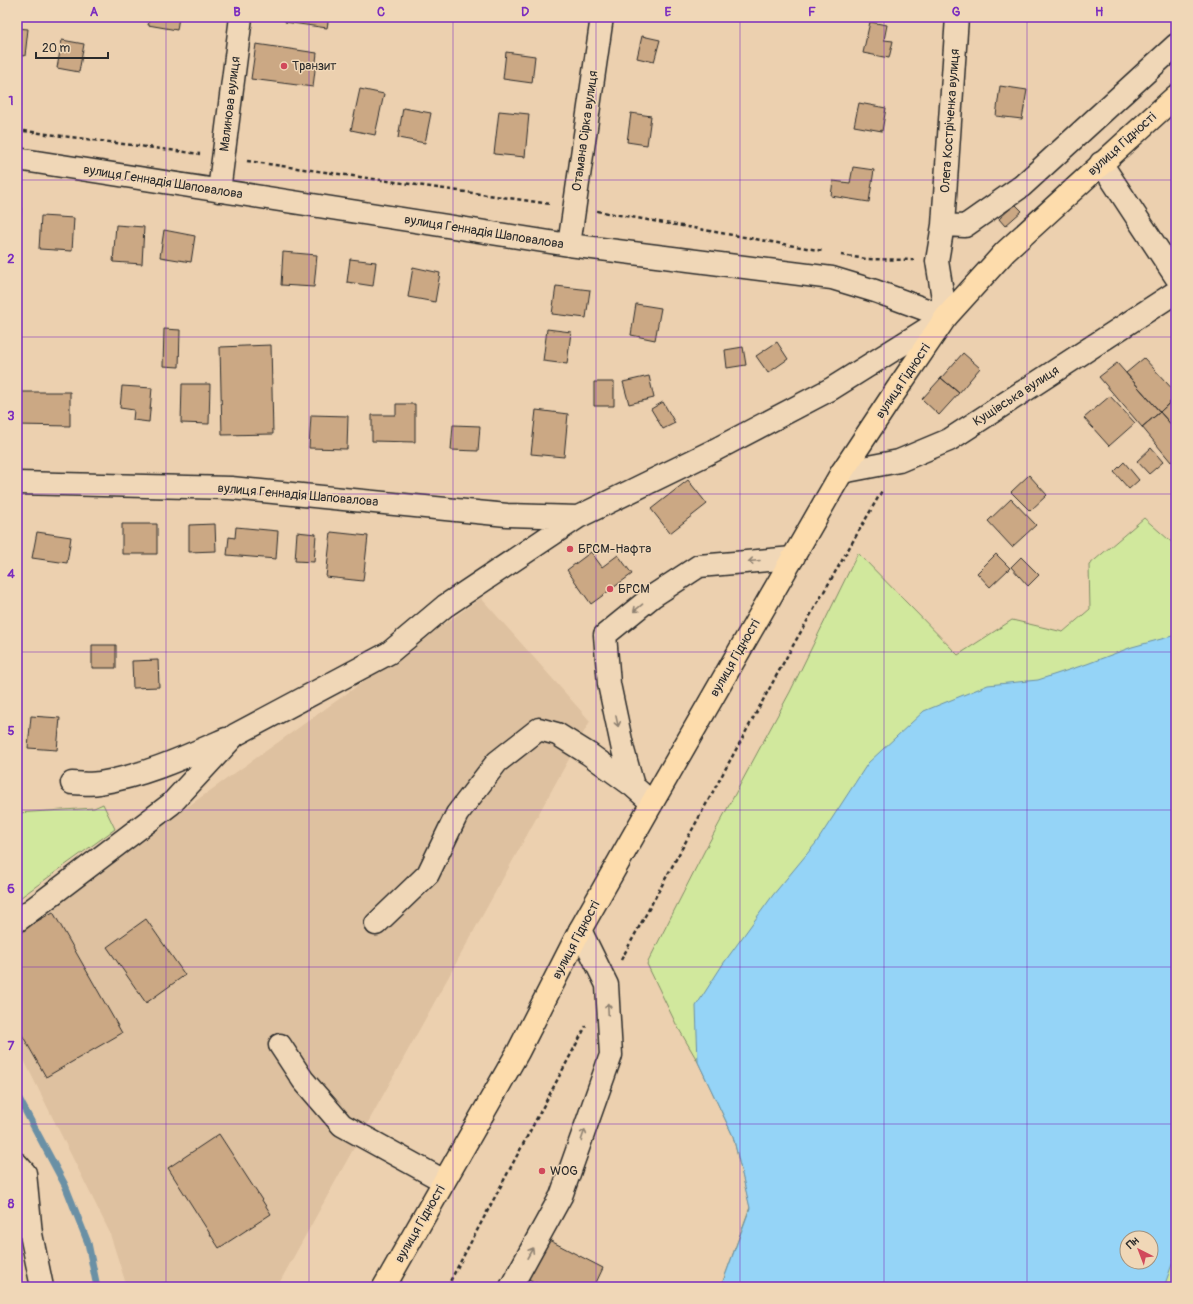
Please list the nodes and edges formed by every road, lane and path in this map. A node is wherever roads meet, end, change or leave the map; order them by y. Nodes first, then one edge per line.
1 (241, 17) edge
2 (602, 17) edge
3 (957, 17) edge
4 (1176, 44) edge
5 (1176, 96) edge
6 (17, 130) edge
7 (223, 158) junction
8 (17, 159) edge
9 (1101, 163) junction
10 (219, 191) junction
11 (574, 207) junction
12 (943, 225) junction
13 (569, 245) junction
14 (828, 252) dead end
15 (835, 254) dead end
16 (936, 261) junction
17 (1176, 277) edge
18 (1176, 292) edge
19 (946, 317) junction
20 (899, 461) junction
21 (842, 472) junction
22 (17, 483) edge
23 (578, 517) junction
24 (793, 558) junction
25 (235, 735) junction
26 (72, 783) dead end
27 (633, 786) junction
28 (652, 802) junction
29 (17, 921) edge
30 (376, 924) dead end
31 (580, 930) junction
32 (607, 986) junction
33 (589, 1020) dead end
34 (280, 1045) dead end
35 (17, 1164) edge
36 (444, 1181) junction
37 (42, 1287) edge
38 (382, 1287) edge
39 (447, 1287) edge
40 (511, 1287) edge

1 - 7 street, Малинова вулиця
2 - 11 street, Отамана Сірка вулиця
3 - 12 street, Олега Костріченка вулиця
4 - 12 street
5 - 9 main road, вулиця Гідності
6 - 7 path
7 - 10 street, Малинова вулиця
7 - 11 path
8 - 10 street, вулиця Геннадія Шаповалова
9 - 17 street
9 - 19 main road, вулиця Гідності
10 - 13 street, вулиця Геннадія Шаповалова
11 - 13 street, Отамана Сірка вулиця
11 - 14 path
12 - 16 street, Олега Костріченка вулиця
13 - 19 street, вулиця Геннадія Шаповалова
15 - 16 path
16 - 19 street
18 - 20 street, Кущівська вулиця
19 - 21 main road, вулиця Гідності
19 - 23 street
20 - 21 street, Кущівська вулиця
20 - 32 path
21 - 24 main road, вулиця Гідності
22 - 23 street, вулиця Геннадія Шаповалова
23 - 25 street
24 -> 27 street
24 - 28 main road, вулиця Гідності
25 - 26 street
25 - 29 street
27 - 28 street
27 - 30 street
28 - 31 main road, вулиця Гідності
31 - 32 street
31 - 36 main road, вулиця Гідності
40 -> 32 street
33 - 39 path
34 - 36 street
35 - 37 street
36 - 38 main road, вулиця Гідності

